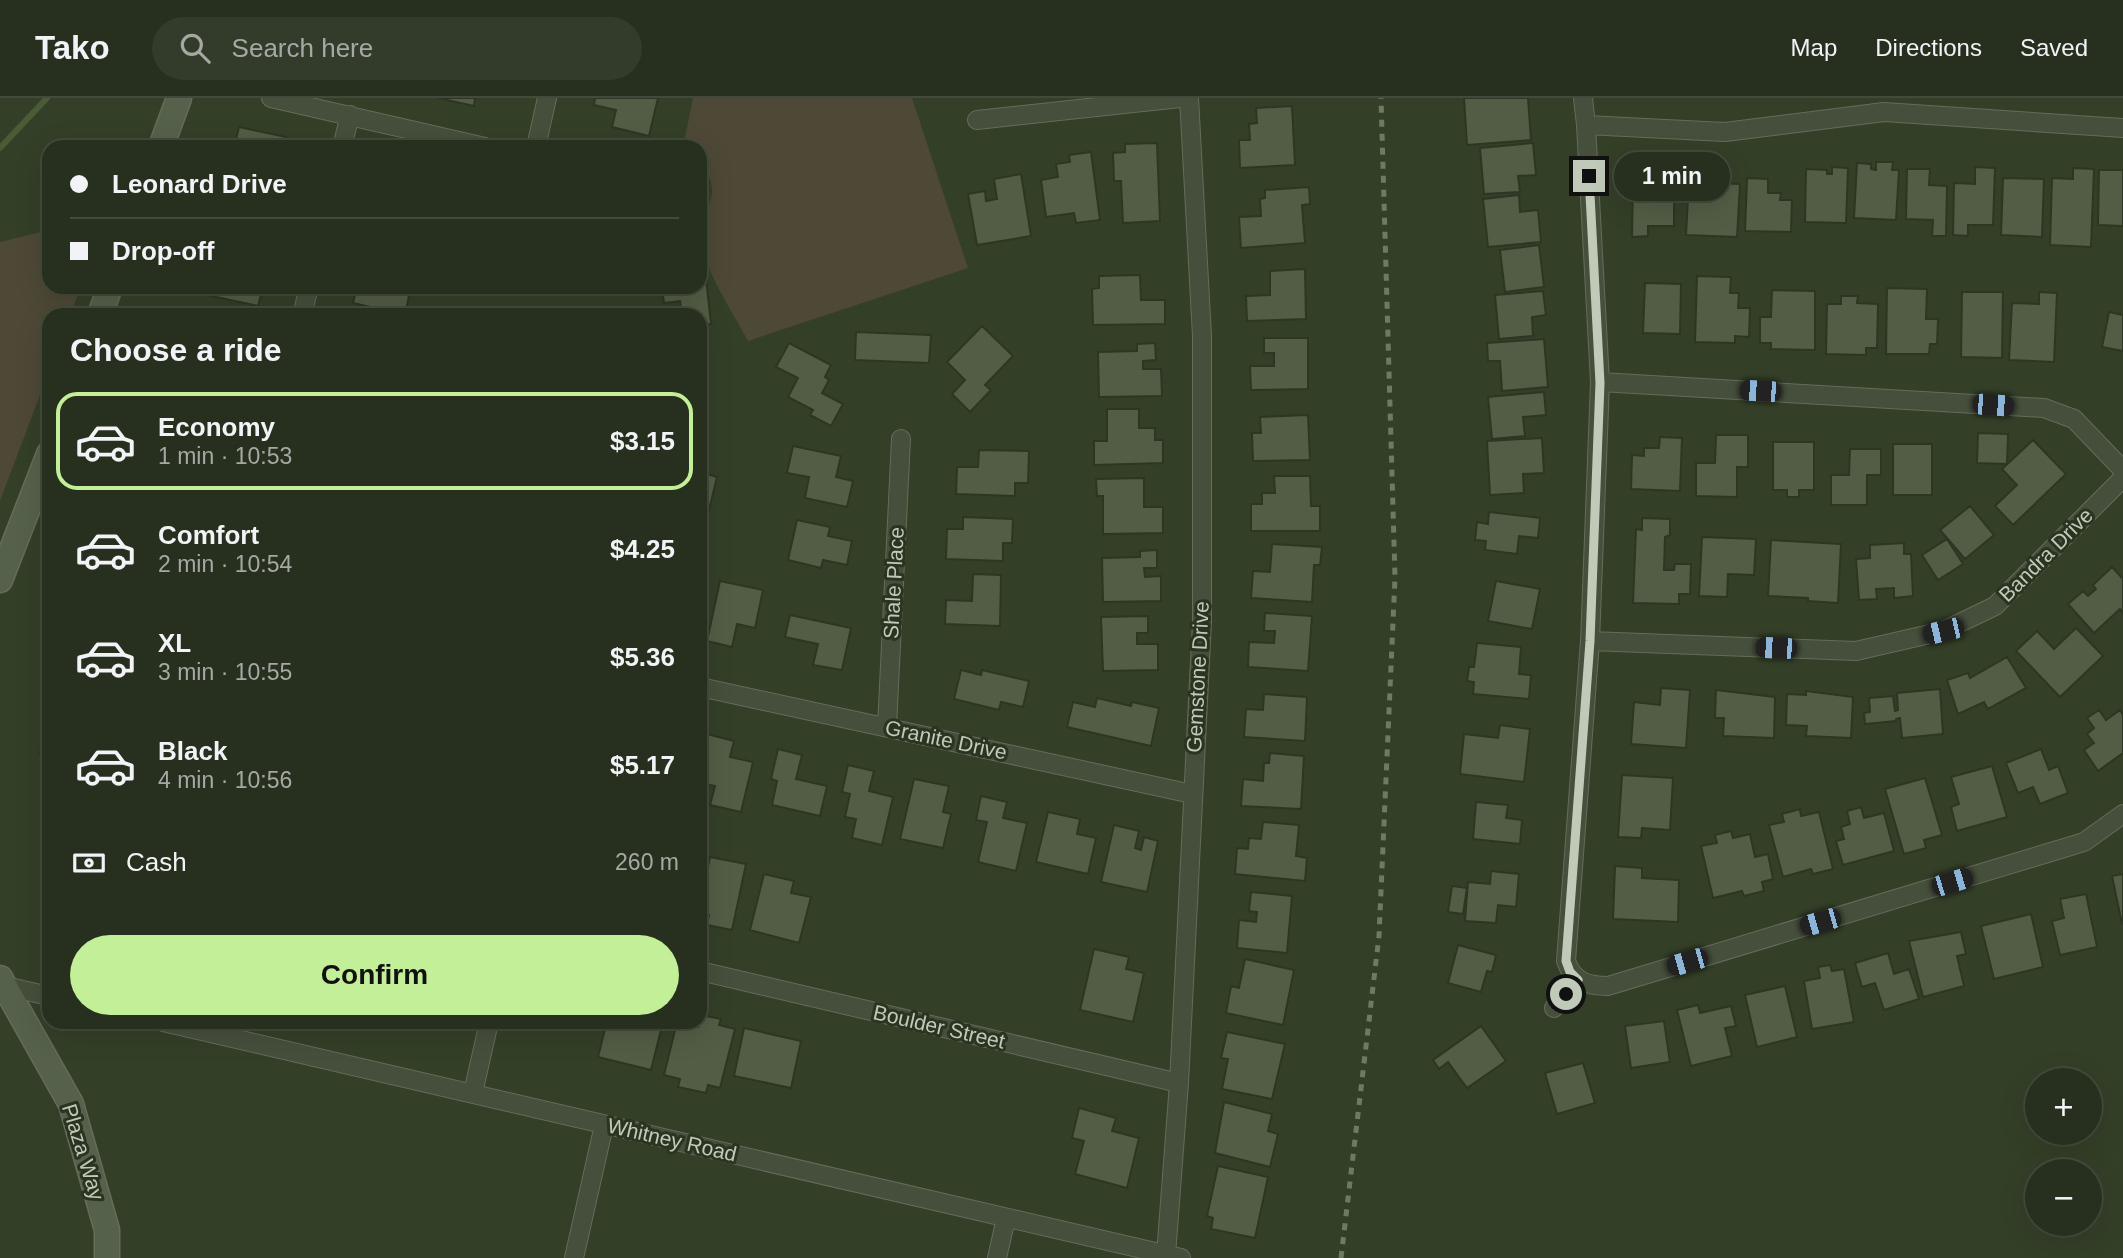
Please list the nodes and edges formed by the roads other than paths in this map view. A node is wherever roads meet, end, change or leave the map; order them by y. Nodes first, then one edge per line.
1 (179, 98) edge
2 (271, 98) edge
3 (547, 98) edge
4 (1180, 98) edge
5 (1189, 98) edge
6 (1583, 98) edge
7 (350, 115) junction
8 (977, 120) dead end
9 (1586, 125) junction
10 (2123, 128) edge
11 (164, 140) edge
12 (344, 140) edge
13 (455, 140) edge
14 (538, 140) edge
15 (1600, 383) junction
16 (901, 439) dead end
17 (2123, 470) edge
18 (42, 472) edge
19 (2123, 478) edge
20 (0, 580) edge
21 (1590, 641) junction
22 (707, 688) edge
23 (887, 727) junction
24 (1192, 794) junction
25 (2123, 814) edge
26 (707, 973) edge
27 (1578, 980) junction
28 (3, 982) edge
29 (42, 994) edge
30 (1554, 1008) dead end
31 (194, 1029) edge
32 (487, 1029) edge
33 (1179, 1083) junction
34 (473, 1093) junction
35 (604, 1125) junction
36 (1006, 1218) junction
37 (1174, 1256) edge
38 (107, 1258) edge
39 (574, 1258) edge
40 (997, 1258) edge

1 - 11 main road
2 - 7 street
3 - 14 street
4 - 8 street
5 - 24 street, Gemstone Drive
6 - 9 street
7 - 12 street
7 - 13 street
9 - 10 street
9 - 15 street
15 - 17 street
15 - 21 street
16 - 23 street, Shale Place
18 - 20 main road
19 - 21 street, Bandra Drive
21 - 27 street
22 - 23 street, Granite Drive
23 - 24 street, Granite Drive
24 - 33 street, Gemstone Drive
25 - 27 street
26 - 33 street, Boulder Street
27 - 30 street
28 - 29 street
28 - 38 main road, Plaza Way
31 - 34 street, Whitney Road
32 - 34 street
33 - 37 street, Gemstone Drive
34 - 35 street, Whitney Road
35 - 36 street, Whitney Road
35 - 39 street
36 - 37 street, Whitney Road
36 - 40 street

